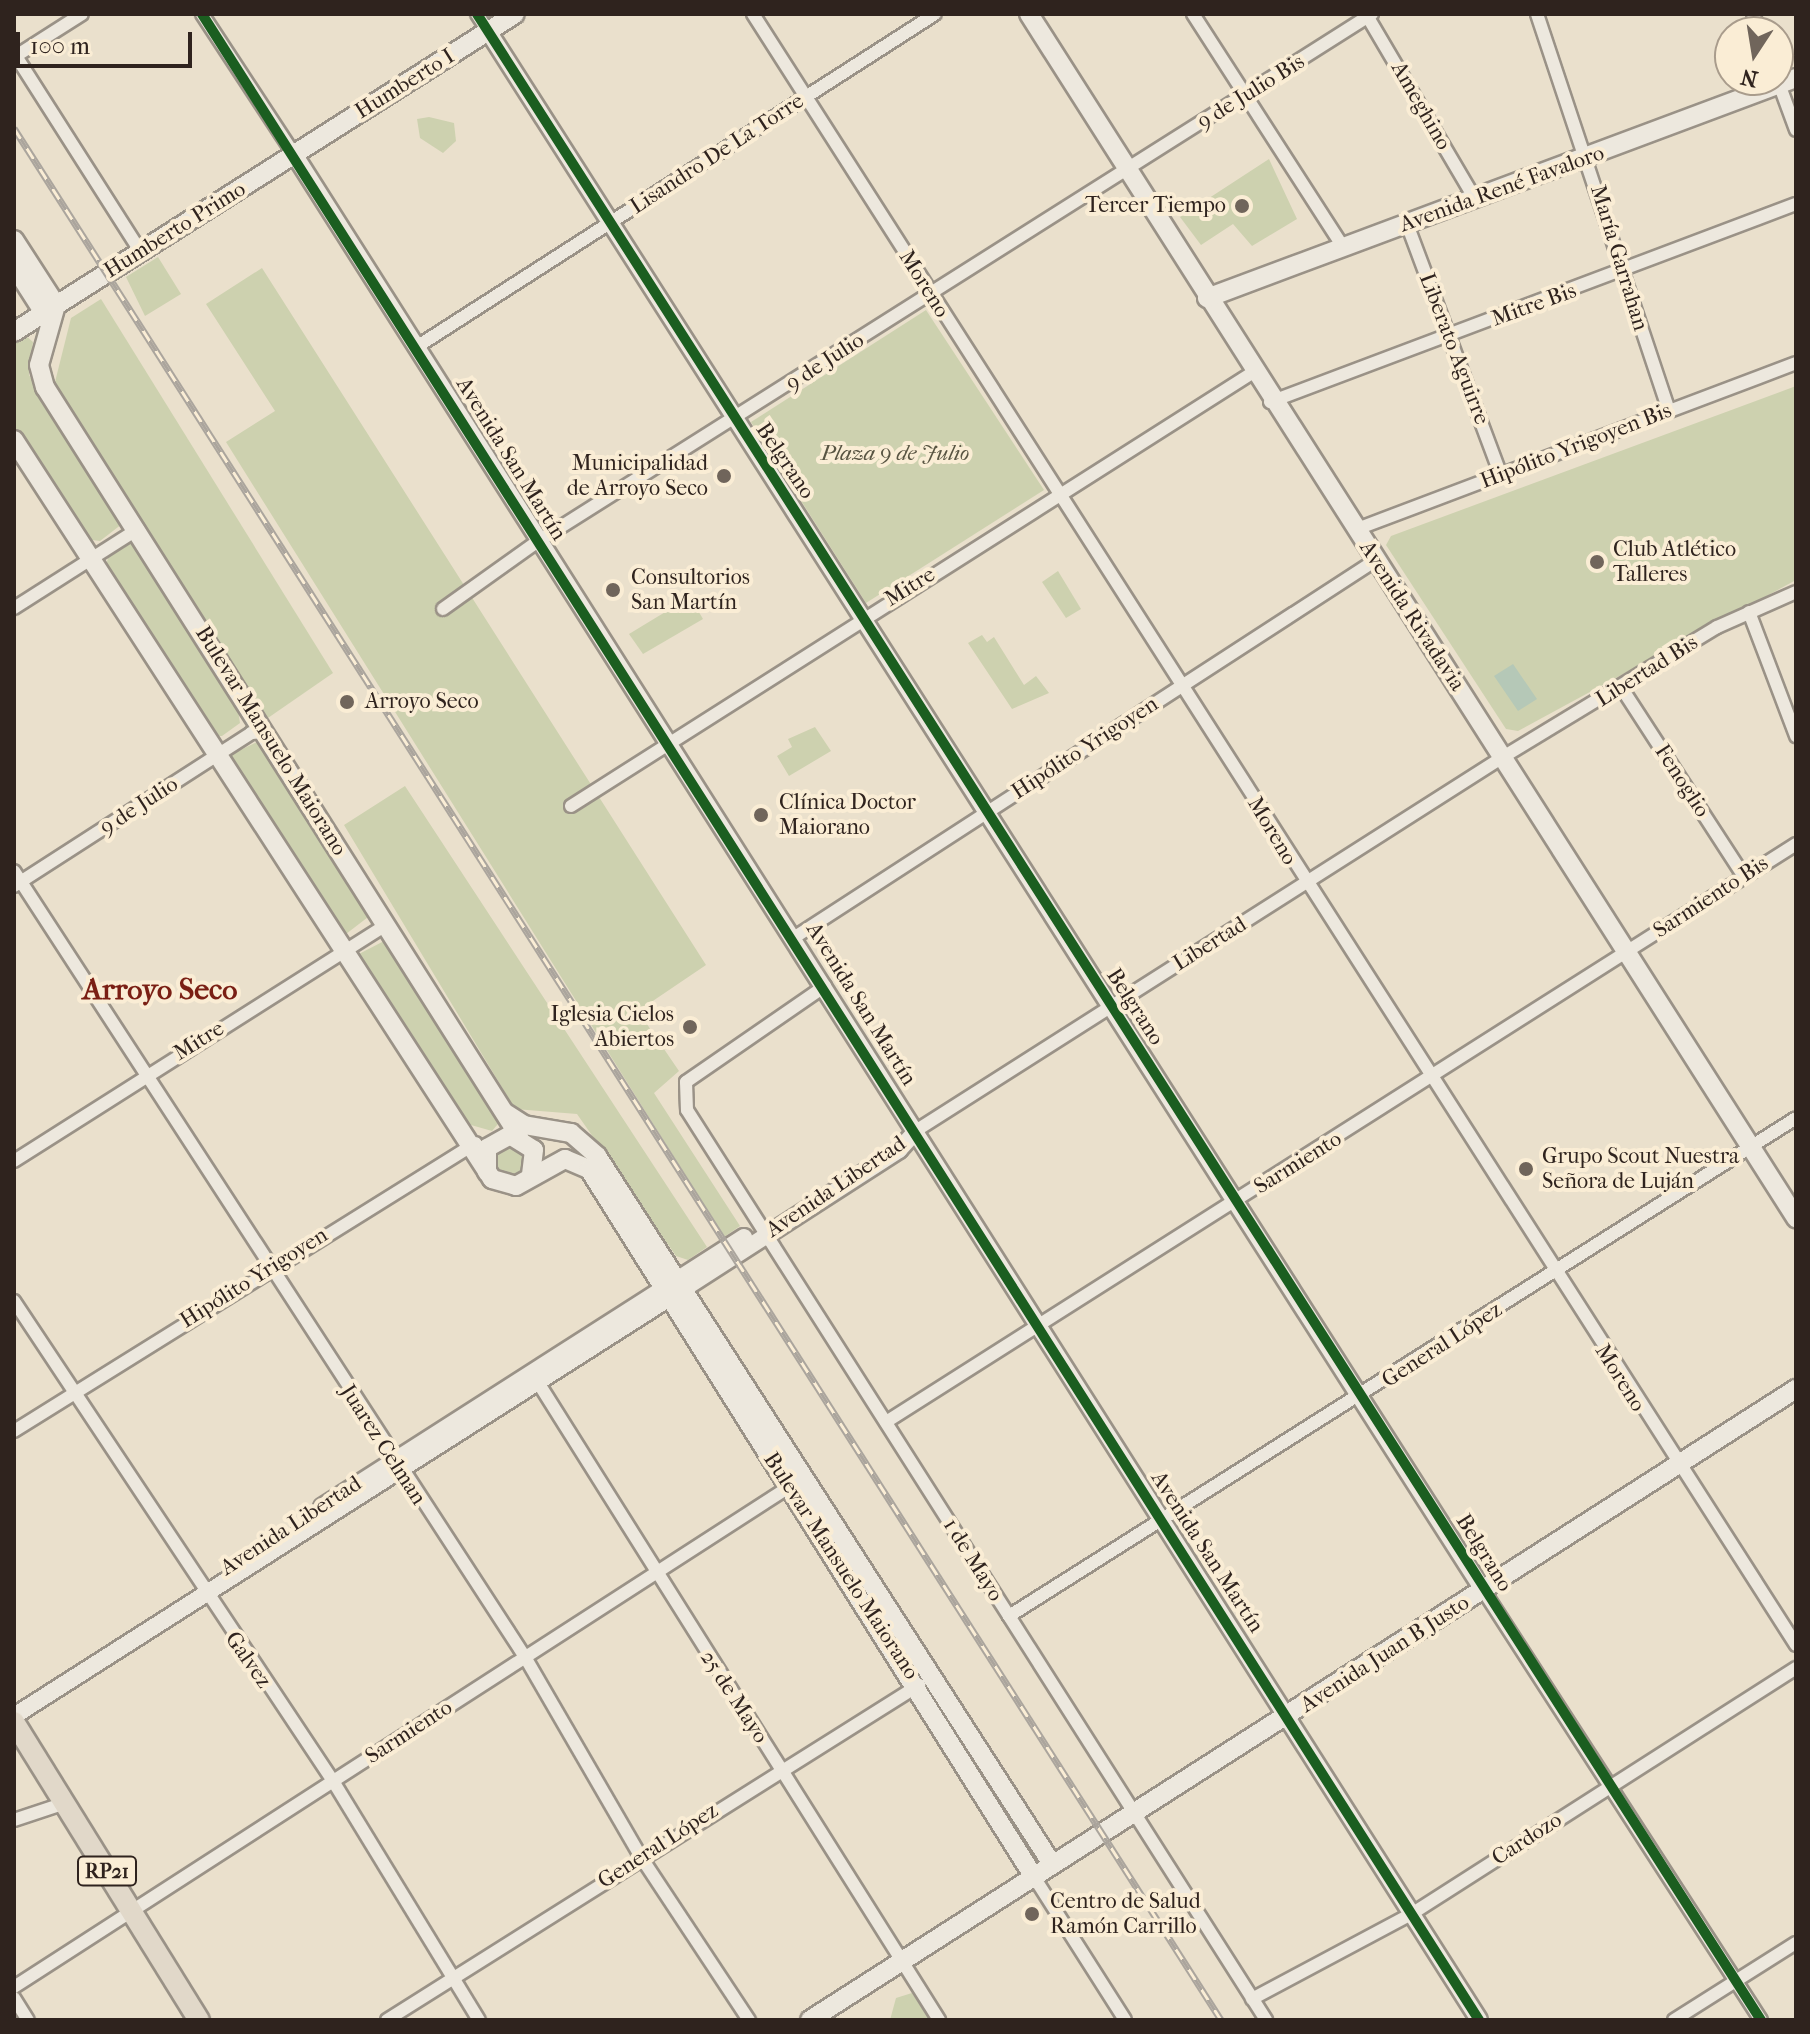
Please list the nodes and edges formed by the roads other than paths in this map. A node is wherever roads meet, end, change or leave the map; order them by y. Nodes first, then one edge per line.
1 (82, 14) edge
2 (202, 14) edge
3 (477, 14) edge
4 (515, 14) edge
5 (753, 14) edge
6 (935, 14) edge
7 (1029, 14) edge
8 (1193, 14) edge
9 (1537, 14) edge
10 (1369, 15) edge
11 (488, 31) junction
12 (15, 55) edge
13 (1245, 95) junction
14 (1746, 96) edge
15 (1788, 96) edge
16 (806, 97) junction
17 (1796, 130) edge
18 (294, 154) junction
19 (1589, 157) junction
20 (1129, 169) junction
21 (1475, 199) junction
22 (1796, 204) edge
23 (610, 222) junction
24 (1407, 224) junction
25 (14, 240) edge
26 (1344, 248) junction
27 (141, 252) junction
28 (14, 266) edge
29 (1621, 273) junction
30 (931, 294) junction
31 (1207, 298) junction
32 (36, 318) edge
33 (1449, 336) junction
34 (44, 342) junction
35 (418, 346) junction
36 (1796, 363) edge
37 (1252, 373) junction
38 (1270, 402) junction
39 (1669, 411) junction
40 (734, 420) junction
41 (14, 440) edge
42 (1501, 475) junction
43 (1058, 495) junction
44 (138, 529) junction
45 (1357, 529) junction
46 (537, 542) junction
47 (91, 559) junction
48 (1376, 560) junction
49 (1796, 592) edge
50 (14, 608) edge
51 (443, 609) dead end
52 (1749, 612) junction
53 (864, 616) junction
54 (1184, 685) junction
55 (1621, 687) junction
56 (266, 732) junction
57 (1796, 736) edge
58 (667, 741) junction
59 (216, 756) junction
60 (1503, 757) junction
61 (571, 806) dead end
62 (986, 812) junction
63 (1796, 844) edge
64 (1743, 875) junction
65 (16, 880) edge
66 (1305, 883) junction
67 (386, 925) junction
68 (795, 937) junction
69 (341, 952) junction
70 (1627, 952) junction
71 (825, 986) junction
72 (1111, 1007) junction
73 (146, 1075) junction
74 (1430, 1081) junction
75 (507, 1114) junction
76 (1796, 1118) edge
77 (548, 1129) junction
78 (917, 1130) junction
79 (499, 1137) junction
80 (520, 1137) junction
81 (581, 1139) junction
82 (466, 1145) junction
83 (1751, 1146) junction
84 (14, 1161) edge
85 (553, 1165) junction
86 (487, 1172) junction
87 (531, 1176) junction
88 (1236, 1203) junction
89 (1796, 1218) edge
90 (764, 1230) junction
91 (269, 1268) junction
92 (1554, 1273) junction
93 (674, 1288) junction
94 (14, 1301) edge
95 (1038, 1327) junction
96 (534, 1377) junction
97 (1796, 1389) edge
98 (73, 1394) junction
99 (1362, 1397) junction
100 (886, 1422) junction
101 (14, 1431) edge
102 (395, 1466) junction
103 (1676, 1468) junction
104 (797, 1481) junction
105 (1162, 1520) junction
106 (653, 1574) junction
107 (1483, 1590) junction
108 (200, 1591) junction
109 (1009, 1616) junction
110 (1796, 1645) edge
111 (525, 1657) junction
112 (1796, 1668) edge
113 (925, 1681) junction
114 (14, 1704) edge
115 (14, 1716) edge
116 (1290, 1716) junction
117 (14, 1722) edge
118 (780, 1767) junction
119 (333, 1781) junction
120 (1611, 1784) junction
121 (65, 1803) junction
122 (1133, 1811) junction
123 (14, 1820) edge
124 (641, 1857) junction
125 (1052, 1864) junction
126 (1034, 1877) junction
127 (132, 1911) junction
128 (1413, 1913) junction
129 (1796, 1943) edge
130 (897, 1961) junction
131 (453, 1978) junction
132 (1735, 1981) junction
133 (14, 1987) edge
134 (14, 1998) edge
135 (1252, 1999) junction
136 (28, 2020) edge
137 (199, 2020) edge
138 (387, 2020) edge
139 (479, 2020) edge
140 (749, 2020) edge
141 (810, 2020) edge
142 (939, 2020) edge
143 (1125, 2020) edge
144 (1266, 2020) edge
145 (1479, 2020) edge
146 (1674, 2020) edge
147 (1761, 2020) edge

1 - 12 street
2 - 18 street, Avenida San Martín
3 - 11 street, Belgrano
4 - 11 main road, Humberto I
5 - 16 street, Moreno
6 - 16 street, Lisandro De La Torre
7 - 20 main road, Avenida Rivadavia
8 - 13 street
9 - 19 street, María Garrahan
10 - 13 street, 9 de Julio Bis
10 - 21 street, Ameghino
11 - 18 main road, Humberto I
11 - 23 street, Belgrano
12 - 27 street
13 - 20 street, 9 de Julio Bis
13 - 26 street
14 - 19 main road, Avenida René Favaloro
15 - 17 street
16 - 23 street, Lisandro De La Torre
16 - 30 street, Moreno
18 - 27 main road, Humberto Primo
18 - 35 street, Avenida San Martín
19 - 21 main road, Avenida René Favaloro
19 - 29 street, María Garrahan
20 - 30 street, 9 de Julio
20 - 31 main road, Avenida Rivadavia
21 - 24 main road, Avenida René Favaloro
22 - 29 street, Mitre Bis
23 - 35 street, Lisandro De La Torre
23 - 40 street, Belgrano
24 - 26 main road, Avenida René Favaloro
24 - 33 street, Liberato Aguirre
25 - 32 main road
26 - 31 main road, Avenida René Favaloro
27 - 32 main road, Humberto Primo
28 - 32 main road
29 - 33 street, Mitre Bis
29 - 39 street, María Garrahan
30 - 40 street, 9 de Julio
30 - 43 street, Moreno
31 - 37 main road, Avenida Rivadavia
32 - 34 main road, Bulevar Mansuelo Maiorano
32 - 34 main road
33 - 38 street, Mitre Bis
33 - 42 street, Liberato Aguirre
34 - 44 main road, Bulevar Mansuelo Maiorano
35 - 46 street, Avenida San Martín
36 - 39 street, Hipólito Yrigoyen Bis
37 - 38 main road, Avenida Rivadavia
37 - 43 street, Mitre
38 - 45 main road, Avenida Rivadavia
39 - 42 street, Hipólito Yrigoyen Bis
40 - 46 street, 9 de Julio
40 - 53 street, Belgrano
41 - 47 main road
42 - 45 street, Hipólito Yrigoyen Bis
43 - 53 street, Mitre
43 - 54 street, Moreno
44 - 47 street
44 - 56 main road, Bulevar Mansuelo Maiorano
45 - 48 main road, Avenida Rivadavia
46 - 51 street, 9 de Julio
46 - 58 street, Avenida San Martín
47 - 50 street
47 - 59 main road
48 - 54 street, Hipólito Yrigoyen
48 - 60 main road, Avenida Rivadavia
49 - 52 street, Libertad Bis
52 - 55 street, Libertad Bis
52 - 57 street
53 - 58 street, Mitre
53 - 62 street, Belgrano
54 - 62 street, Hipólito Yrigoyen
54 - 66 street, Moreno
55 - 60 street, Libertad Bis
55 - 64 street, Fenoglio
56 - 59 street, 9 de Julio
56 - 67 main road, Bulevar Mansuelo Maiorano
58 - 61 street, Mitre
58 - 68 street, Avenida San Martín
59 - 65 street, 9 de Julio
59 - 69 main road
60 - 66 street, Libertad
60 - 70 main road, Avenida Rivadavia
62 - 68 street, Hipólito Yrigoyen
62 - 72 street, Belgrano
63 - 64 street, Sarmiento Bis
64 - 70 street, Sarmiento Bis
65 - 73 street, Juarez Celman
66 - 72 street, Libertad
66 - 74 street, Moreno
67 - 69 street, Mitre
67 - 75 main road, Bulevar Mansuelo Maiorano
68 - 71 street, Avenida San Martín
69 - 73 street, Mitre
69 - 82 main road
70 - 74 street, Sarmiento
70 - 83 main road, Avenida Rivadavia
71 - 78 street, Avenida San Martín
71 - 90 street, 1 de Mayo
72 - 78 street, Libertad
72 - 88 street, Belgrano
73 - 84 street, Mitre
73 - 91 street, Juarez Celman
74 - 88 street, Sarmiento
74 - 92 street, Moreno
75 - 77 main road
75 - 80 main road, Bulevar Mansuelo Maiorano
76 - 83 street, General López
77 - 80 main road
77 - 81 main road
78 - 90 street, Avenida Libertad
78 - 95 street, Avenida San Martín
79 - 80 main road
79 - 82 street, Hipólito Yrigoyen
79 - 86 main road
80 - 87 main road, Bulevar Mansuelo Maiorano
81 - 85 street
81 - 93 main road, Bulevar Mansuelo Maiorano
82 - 86 main road
82 - 91 street, Hipólito Yrigoyen
83 - 89 main road, Avenida Rivadavia
83 - 92 street, General López
85 - 87 main road
85 - 93 main road, Bulevar Mansuelo Maiorano
86 - 87 main road
88 - 95 street, Sarmiento
88 - 99 street, Belgrano
90 - 93 street, Avenida Libertad
90 - 100 street, 1 de Mayo
91 - 98 street, Hipólito Yrigoyen
91 - 102 street, Juarez Celman
92 - 99 street, General López
92 - 103 street, Moreno
93 - 96 street, Avenida Libertad
93 - 104 main road, Bulevar Mansuelo Maiorano
94 - 98 street, Galvez
95 - 100 street, Sarmiento
95 - 105 street, Avenida San Martín
96 - 102 street, Avenida Libertad
96 - 106 street, 25 de Mayo
97 - 103 main road, Avenida Juan B Justo
98 - 101 street, Hipólito Yrigoyen
98 - 108 street, Galvez
99 - 105 street, General López
99 - 107 street, Belgrano
100 - 109 street, 1 de Mayo
102 - 108 street, Avenida Libertad
102 - 111 street, Juarez Celman
103 - 107 main road, Avenida Juan B Justo
103 - 110 street, Moreno
104 - 106 street, Sarmiento
104 - 113 main road, Bulevar Mansuelo Maiorano
105 - 109 street, General López
105 - 116 street, Avenida San Martín
106 - 111 street, Sarmiento
106 - 118 street, 25 de Mayo
107 - 116 main road, Avenida Juan B Justo
107 - 120 street, Belgrano
108 - 114 street, Avenida Libertad
108 - 115 street, Avenida Libertad
108 - 119 street, Galvez
109 - 122 street, 1 de Mayo
111 - 119 street, Sarmiento
111 - 124 street, Juarez Celman
112 - 120 street, Cardozo
113 - 118 street, General López
113 - 125 main road, Bulevar Mansuelo Maiorano
113 - 126 main road, Bulevar Mansuelo Maiorano
116 - 122 main road, Avenida Juan B Justo
116 - 128 street, Avenida San Martín
117 - 121 main road, RP21
118 - 124 street, General López
118 - 130 street, 25 de Mayo
119 - 127 street, Sarmiento
119 - 131 street, Galvez
120 - 128 street, Cardozo
120 - 132 street, Belgrano
121 - 123 street
121 - 127 main road, RP21
122 - 125 main road, Avenida Juan B Justo
122 - 135 street, 1 de Mayo
124 - 131 street, General López
124 - 140 street, Juarez Celman
125 - 126 main road, Avenida Juan B Justo
126 - 130 main road, Avenida Juan B Justo
126 - 143 street, Bulevar Mansuelo Maiorano
127 - 133 street, Sarmiento
127 - 137 main road, RP21
128 - 135 street, Cardozo
128 - 145 street, Avenida San Martín
129 - 132 street
130 - 141 main road, Avenida Juan B Justo
130 - 142 street, 25 de Mayo
131 - 138 street, General López
131 - 139 street, Galvez
132 - 146 street
132 - 147 street, Belgrano
134 - 136 street
135 - 144 street, 1 de Mayo

